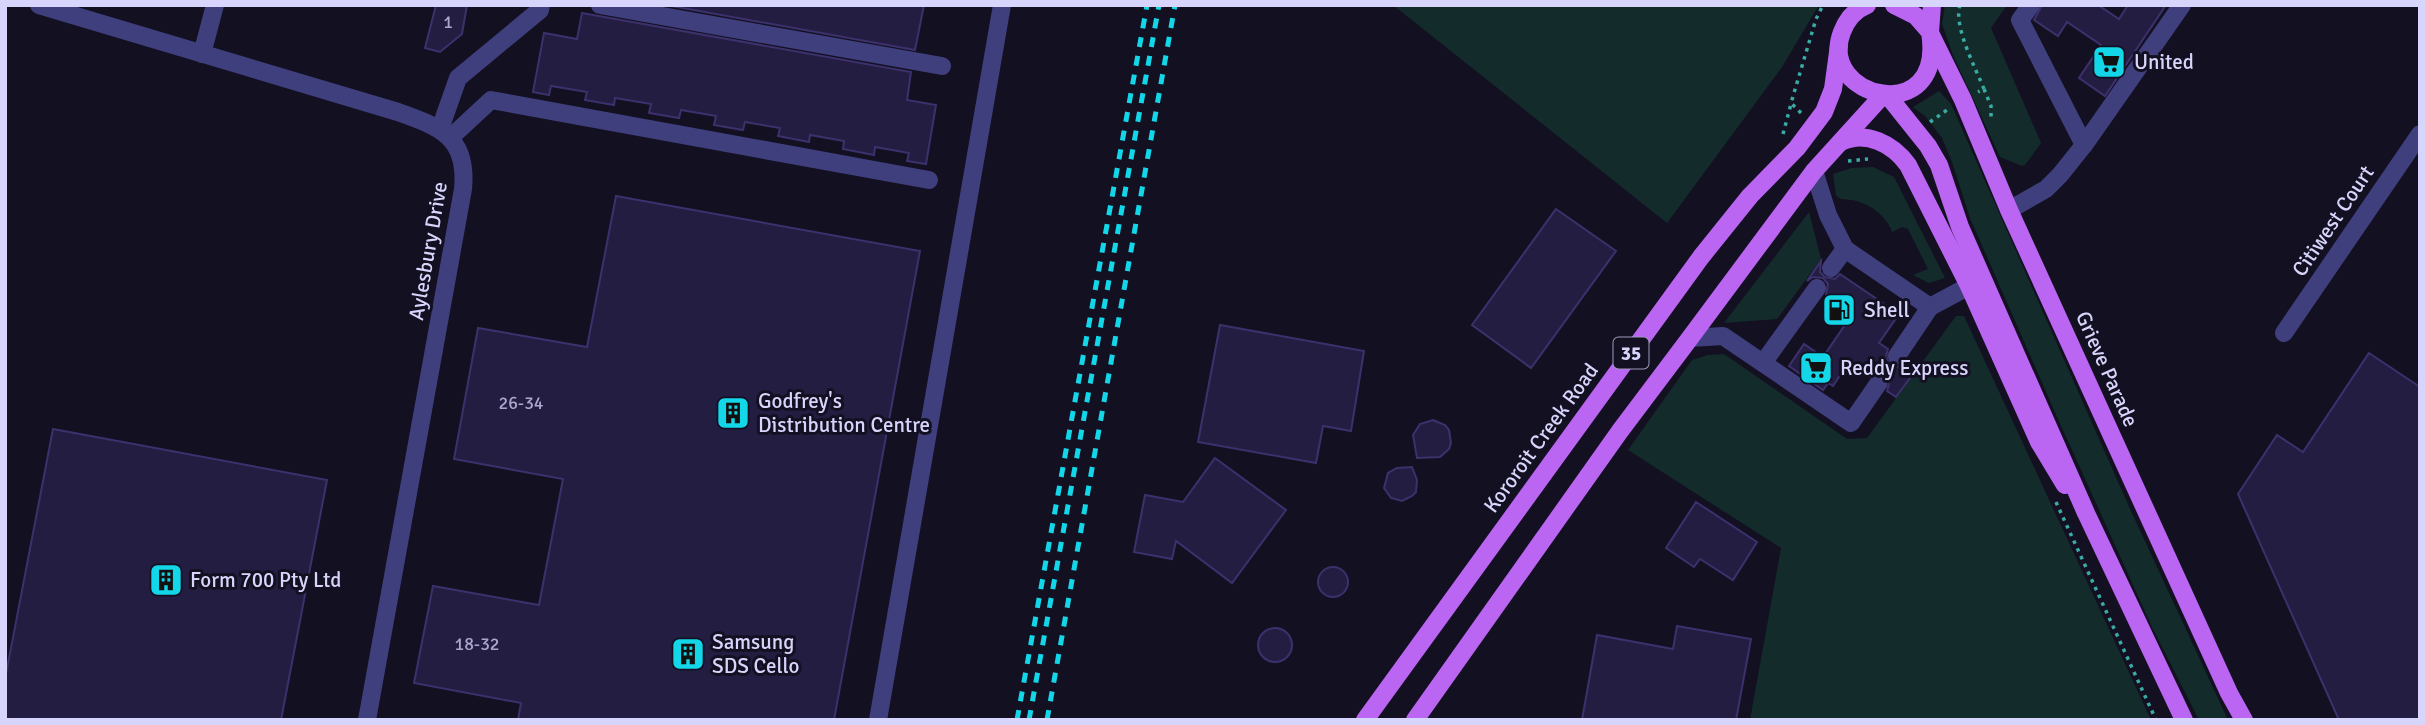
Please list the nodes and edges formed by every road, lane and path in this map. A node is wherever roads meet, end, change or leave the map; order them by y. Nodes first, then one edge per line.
1 (39, 5) edge
2 (215, 5) edge
3 (541, 5) edge
4 (600, 5) edge
5 (1002, 5) edge
6 (1894, 5) edge
7 (1932, 5) edge
8 (2031, 5) edge
9 (2182, 5) edge
10 (1859, 8) edge
11 (1931, 33) junction
12 (1839, 45) junction
13 (202, 54) junction
14 (942, 66) dead end
15 (1885, 95) junction
16 (445, 134) junction
17 (2420, 134) edge
18 (1839, 144) junction
19 (2084, 145) junction
20 (1814, 171) junction
21 (929, 180) dead end
22 (2009, 210) junction
23 (1845, 249) junction
24 (1831, 268) dead end
25 (1976, 282) junction
26 (1817, 288) dead end
27 (1930, 307) junction
28 (2284, 333) dead end
29 (1690, 338) junction
30 (1897, 356) tunnel mouth
31 (1763, 363) junction
32 (1878, 384) tunnel mouth
33 (367, 720) edge
34 (878, 720) edge
35 (1365, 720) edge
36 (1418, 720) edge
37 (2184, 720) edge
38 (2244, 720) edge

1 - 13 street
2 - 13 street
3 - 16 street
4 - 14 street
5 - 34 street
6 - 11 main road
7 - 11 main road, 35
8 - 19 street
9 - 19 street
10 - 12 main road, 35
11 - 15 main road, 35
11 - 22 main road, Grieve Parade
12 - 15 main road
12 - 35 main road, Kororoit Creek Road / 35
13 - 16 street
15 - 18 main road, 35
15 - 25 main road
16 - 21 street
16 - 33 street, Aylesbury Drive
17 - 28 street, Citiwest Court
18 - 20 main road, 35
18 - 25 main road
19 - 22 street
20 - 23 street
20 - 29 main road, 35
22 - 38 main road, Grieve Parade
23 - 24 street
23 - 27 street
25 - 27 street
25 - 37 main road
26 - 31 street
27 - 30 street
29 - 31 street
29 - 36 main road, 35
31 - 32 street

